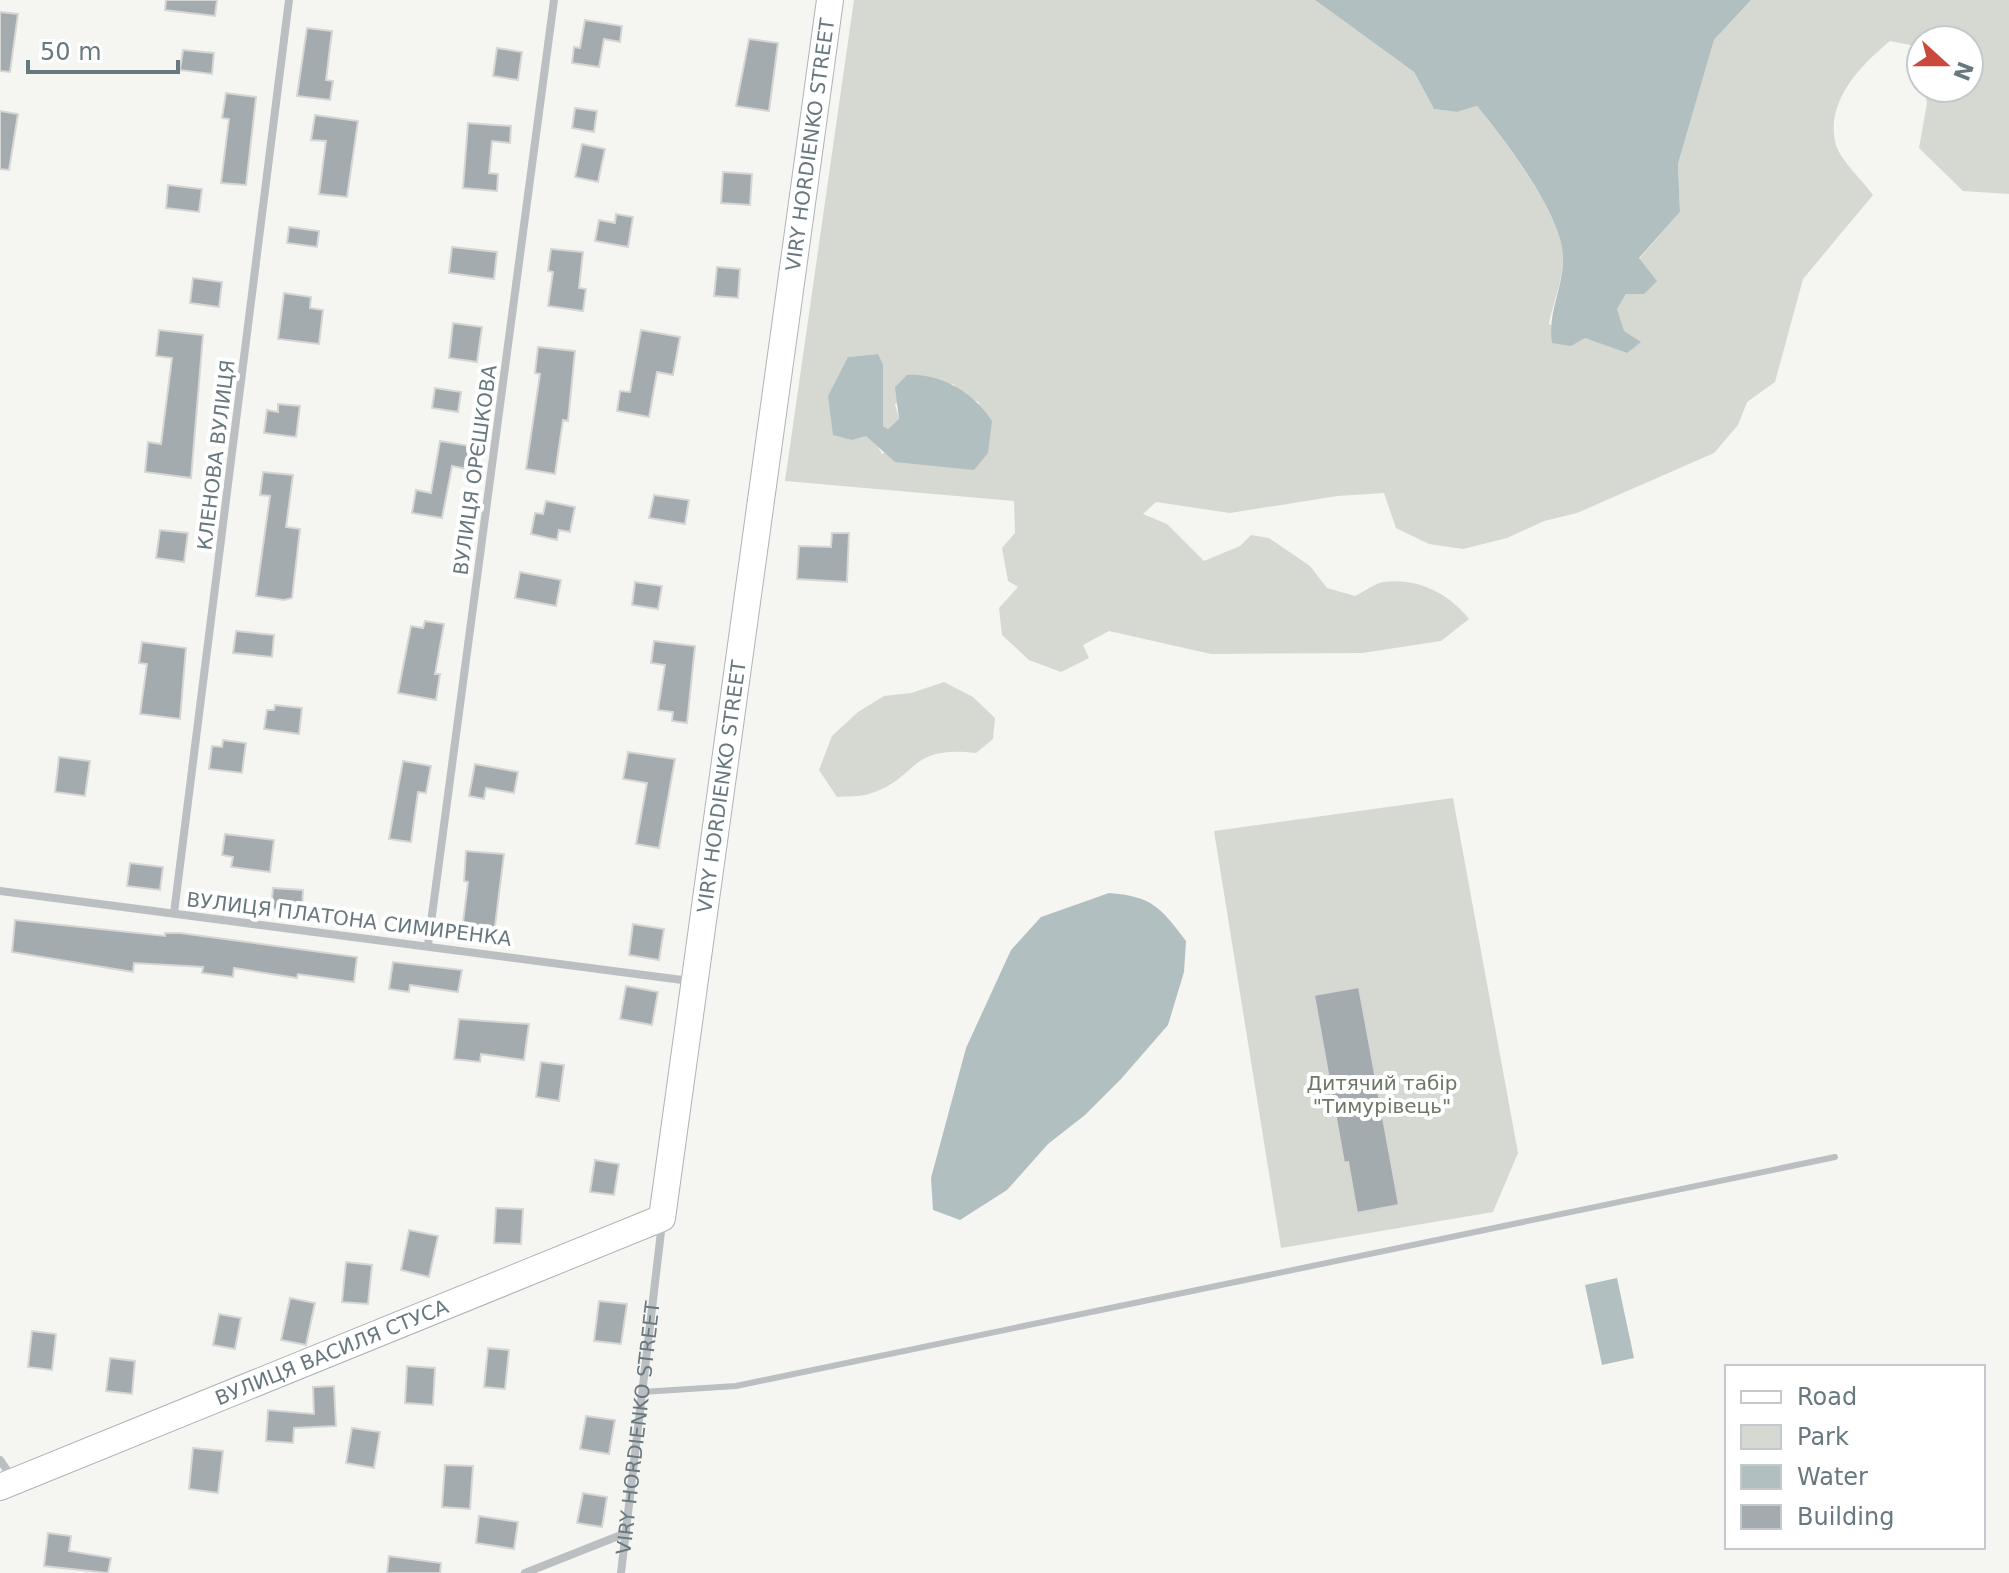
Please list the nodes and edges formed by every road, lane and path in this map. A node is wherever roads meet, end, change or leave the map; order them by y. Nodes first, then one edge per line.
1 (289, 0) edge
2 (554, 0) edge
3 (830, 0) edge
4 (0, 891) edge
5 (174, 913) junction
6 (428, 945) junction
7 (694, 981) junction
8 (1835, 1157) dead end
9 (662, 1218) junction
10 (642, 1392) junction
11 (5, 1476) edge
12 (626, 1533) junction
13 (525, 1573) edge
14 (621, 1573) edge

1 - 5 street, КЛЕНОВА ВУЛИЦЯ
2 - 6 street, ВУЛИЦЯ ОРЄШКОВА
3 - 7 street, VIRY HORDIENKO STREET
4 - 5 street, ВУЛИЦЯ ПЛАТОНА СИМИРЕНКА
5 - 6 street, ВУЛИЦЯ ПЛАТОНА СИМИРЕНКА
6 - 7 street, ВУЛИЦЯ ПЛАТОНА СИМИРЕНКА
7 - 9 street, VIRY HORDIENKO STREET
8 - 10 lane
9 - 10 street, VIRY HORDIENKO STREET
9 - 11 street, ВУЛИЦЯ ВАСИЛЯ СТУСА
10 - 12 street, VIRY HORDIENKO STREET
12 - 13 street
12 - 14 street, VIRY HORDIENKO STREET

